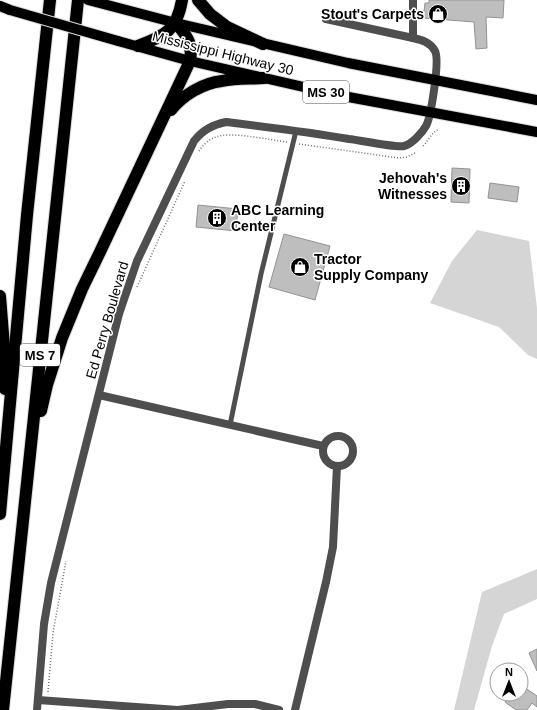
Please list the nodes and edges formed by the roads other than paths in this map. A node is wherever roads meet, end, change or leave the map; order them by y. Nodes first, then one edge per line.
1 (50, 0) edge
2 (78, 0) edge
3 (88, 0) edge
4 (182, 0) edge
5 (198, 0) edge
6 (413, 0) edge
7 (0, 6) edge
8 (326, 19) dead end
9 (176, 23) junction
10 (413, 38) junction
11 (263, 44) junction
12 (138, 46) junction
13 (190, 61) junction
14 (264, 78) junction
15 (435, 81) junction
16 (537, 100) edge
17 (429, 113) junction
18 (164, 118) junction
19 (296, 131) junction
20 (537, 132) edge
21 (0, 296) edge
22 (99, 395) junction
23 (230, 425) junction
24 (323, 446) junction
25 (30, 455) junction
26 (5, 462) junction
27 (337, 466) junction
28 (0, 514) edge
29 (38, 700) junction
30 (3, 710) edge
31 (37, 710) edge
32 (279, 710) edge
33 (295, 710) edge

1 - 26 highway, MS 7
2 - 25 highway, MS 7
3 - 9 main road, Mississippi Highway 30 / MS 30
4 - 9 highway
5 - 11 highway
6 - 10 street
7 - 12 main road, Mississippi Highway 30 / MS 30, bridge
8 - 10 street, Ed Perry Boulevard
9 - 11 main road, Mississippi Highway 30 / MS 30
9 - 12 highway
9 - 13 highway
10 - 15 street, Ed Perry Boulevard
11 - 15 main road, Mississippi Highway 30 / MS 30
12 - 13 main road, Mississippi Highway 30 / MS 30
13 - 14 main road, Mississippi Highway 30 / MS 30
13 - 18 highway
14 - 17 main road, Mississippi Highway 30 / MS 30
14 - 18 highway
15 - 16 main road, Mississippi Highway 30 / MS 30
15 - 17 street, Ed Perry Boulevard
17 - 19 street, Ed Perry Boulevard
17 - 20 main road, Mississippi Highway 30 / MS 30
18 - 25 highway
19 - 22 street, Ed Perry Boulevard
19 - 23 lane
21 - 26 highway
22 - 23 street
22 - 29 street, Ed Perry Boulevard
23 - 24 street
24 - 27 street
24 - 27 street
25 - 30 highway, MS 7
26 - 28 highway, MS 7
27 - 33 street
29 - 31 street, Ed Perry Boulevard
29 - 32 street

